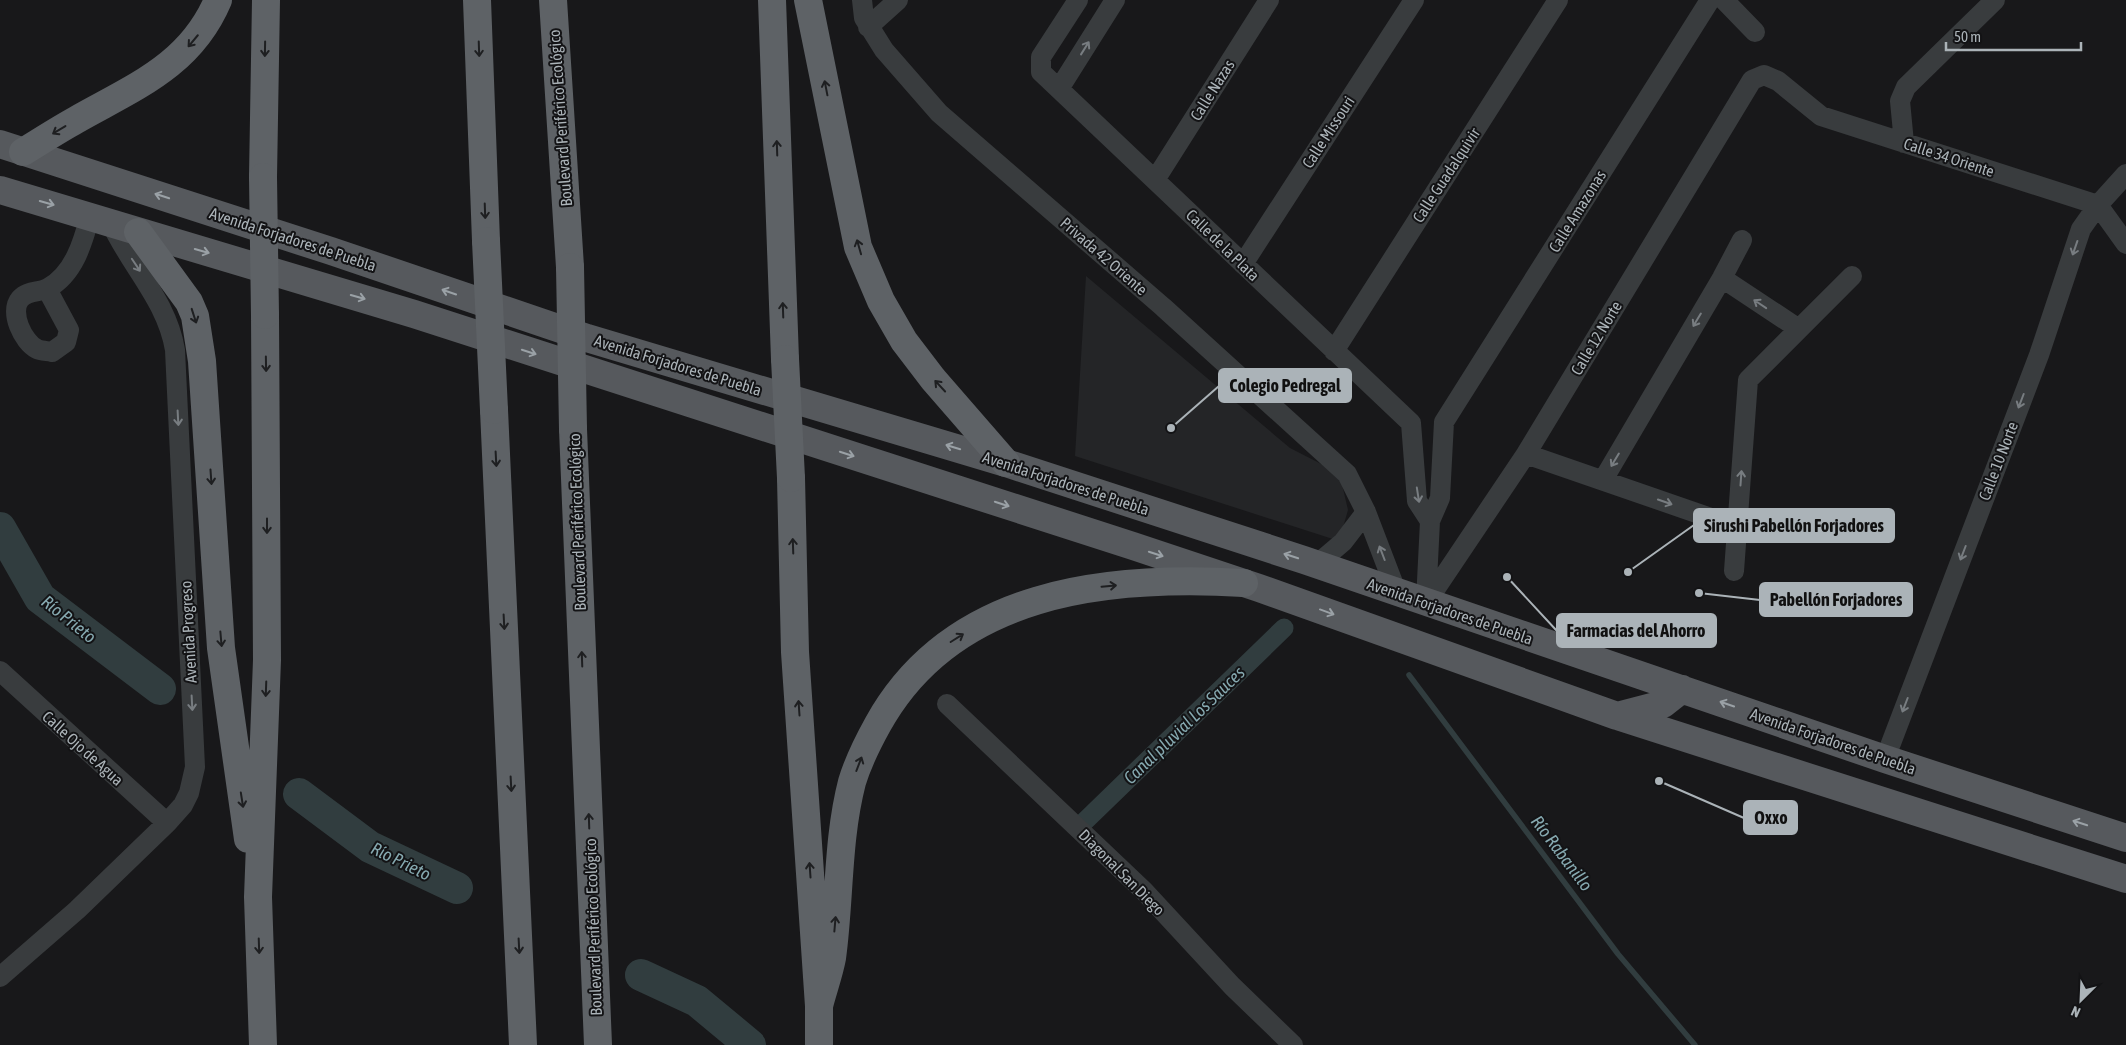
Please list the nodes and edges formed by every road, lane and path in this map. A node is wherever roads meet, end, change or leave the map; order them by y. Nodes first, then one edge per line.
1 (218, 0) edge
2 (266, 0) edge
3 (477, 0) edge
4 (553, 0) edge
5 (772, 0) edge
6 (808, 0) edge
7 (862, 0) edge
8 (898, 0) edge
9 (1078, 0) edge
10 (1115, 0) edge
11 (1269, 0) edge
12 (1414, 0) edge
13 (1558, 0) edge
14 (1710, 0) edge
15 (1724, 0) edge
16 (1995, 0) edge
17 (868, 27) junction
18 (1755, 32) dead end
19 (1764, 75) joint
20 (1058, 89) junction
21 (1904, 143) junction
22 (12, 148) edge
23 (2126, 174) edge
24 (1155, 180) junction
25 (0, 190) edge
26 (2098, 206) junction
27 (101, 220) junction
28 (138, 232) junction
29 (1742, 240) dead end
30 (2126, 244) edge
31 (1243, 264) junction
32 (1852, 276) dead end
33 (1722, 278) junction
34 (47, 289) dead end
35 (1799, 330) junction
36 (1334, 350) junction
37 (1444, 422) junction
38 (1411, 423) junction
39 (1526, 454) junction
40 (1006, 463) junction
41 (1603, 480) junction
42 (1366, 512) junction
43 (1430, 521) junction
44 (1737, 527) junction
45 (1316, 565) junction
46 (1734, 571) dead end
47 (1244, 583) junction
48 (1397, 593) junction
49 (1426, 603) junction
50 (0, 671) edge
51 (1682, 689) junction
52 (947, 704) dead end
53 (1617, 716) junction
54 (1885, 759) junction
55 (167, 823) junction
56 (2122, 831) edge
57 (2126, 879) edge
58 (258, 897) junction
59 (0, 977) edge
60 (819, 1006) junction
61 (263, 1045) edge
62 (523, 1045) edge
63 (598, 1045) edge
64 (819, 1045) edge
65 (1293, 1045) edge

1 -> 22 highway
2 -> 58 highway, bridge
3 -> 62 highway, bridge
63 -> 4 highway, Boulevard Periférico Ecológico, bridge
60 -> 5 highway, bridge
40 -> 6 highway
7 - 17 street
8 - 17 street
9 - 20 street, Calle de la Plata
20 -> 10 street
11 - 24 street, Calle Nazas
12 - 31 street, Calle Missouri
13 - 36 street, Calle Guadalquivir
14 - 37 street, Calle Amazonas
15 - 18 street
16 - 21 street
17 - 42 street, Privada 42 Oriente
19 - 21 street, Calle 34 Oriente
19 - 39 street, Calle 12 Norte
20 - 24 street, Calle de la Plata
21 - 26 street, Calle 34 Oriente
40 -> 22 main road, Avenida Forjadores de Puebla
23 - 26 street, Calle 10 Norte
24 - 31 street, Calle de la Plata
25 -> 27 main road, Avenida Forjadores de Puebla
26 - 30 street
26 -> 54 street, Calle 10 Norte
27 - 28 main road, Avenida Forjadores de Puebla
27 - 34 street
27 -> 55 street, Avenida Progreso
28 -> 47 main road, Avenida Forjadores de Puebla
28 -> 58 highway
29 - 33 street
31 - 36 street, Calle de la Plata
32 - 35 street
35 -> 33 street
33 -> 41 street
44 -> 35 street
36 - 38 street, Calle de la Plata
37 - 38 street
37 - 43 street
38 -> 43 street
39 - 41 street
39 - 49 street, Calle 12 Norte
45 -> 40 main road, Avenida Forjadores de Puebla
41 -> 44 street
42 - 45 street
48 -> 42 street, Privada 42 Oriente
43 - 49 street
44 - 46 street
45 - 48 main road, Avenida Forjadores de Puebla
47 -> 53 main road, Avenida Forjadores de Puebla
60 -> 47 highway
48 - 49 main road, Avenida Forjadores de Puebla
49 - 51 main road, Avenida Forjadores de Puebla
50 - 55 street, Calle Ojo de Agua
51 - 53 main road
54 -> 51 main road, Avenida Forjadores de Puebla
52 - 65 street, Diagonal San Diego
53 - 57 main road, Avenida Forjadores de Puebla
56 -> 54 main road, Avenida Forjadores de Puebla
55 - 59 street, Avenida Progreso
58 -> 61 highway
60 - 64 highway

